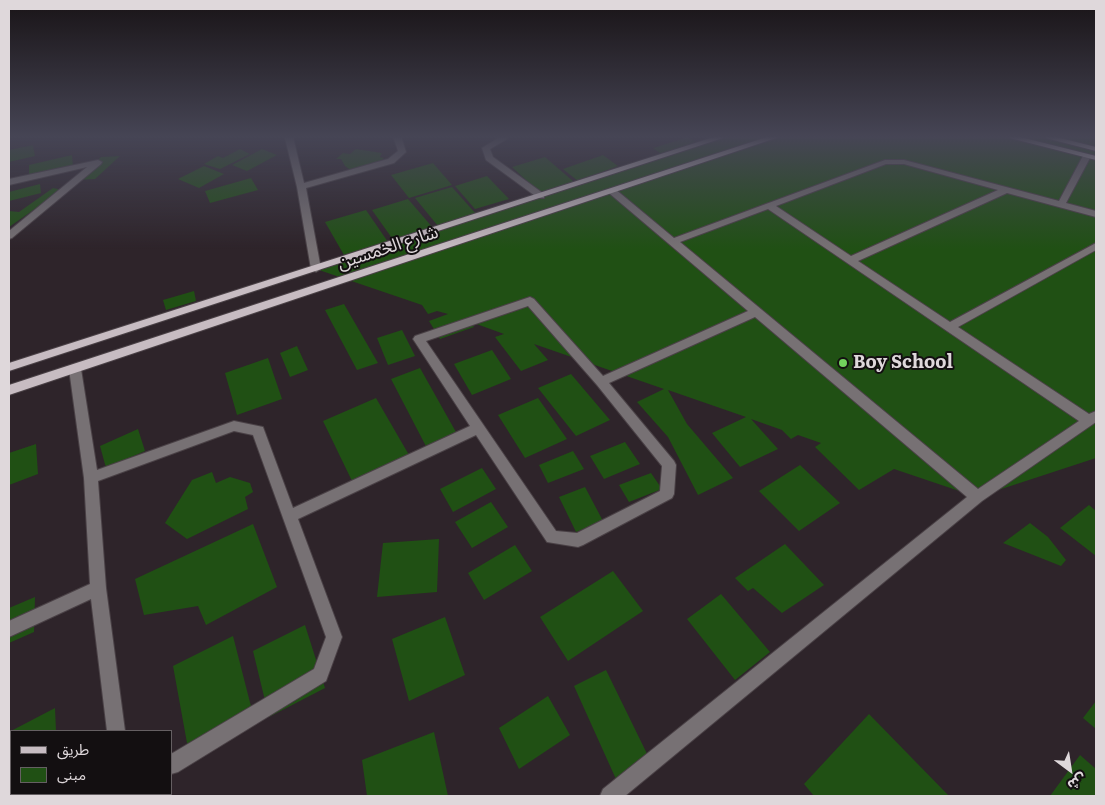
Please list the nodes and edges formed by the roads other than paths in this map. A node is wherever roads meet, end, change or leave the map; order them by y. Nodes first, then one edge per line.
1 (47, 174) edge
2 (84, 174) edge
3 (298, 174) edge
4 (348, 174) edge
5 (510, 174) edge
6 (610, 174) edge
7 (665, 174) edge
8 (855, 174) edge
9 (946, 174) edge
10 (1081, 174) edge
11 (9, 182) edge
12 (301, 187) junction
13 (1006, 190) junction
14 (612, 191) junction
15 (541, 196) junction
16 (1061, 205) junction
17 (770, 206) junction
18 (1096, 214) edge
19 (9, 236) edge
20 (672, 242) junction
21 (1096, 246) edge
22 (850, 260) junction
23 (316, 269) junction
24 (756, 312) junction
25 (949, 327) junction
26 (9, 367) edge
27 (75, 369) junction
28 (601, 382) junction
29 (9, 390) edge
30 (1093, 419) edge
31 (478, 428) junction
32 (91, 478) junction
33 (977, 497) junction
34 (290, 516) junction
35 (98, 588) junction
36 (9, 629) edge
37 (116, 730) edge
38 (172, 764) edge
39 (610, 796) edge

1 - 11 street
2 - 19 street
3 - 12 street
4 - 12 street
5 - 15 street
6 - 15 main road, شارع الخمسين
7 - 14 main road, شارع الخمسين
8 - 17 street
9 - 13 street
10 - 16 street
12 - 23 street
13 - 16 street
13 - 22 street
14 - 20 street
14 - 27 main road, شارع الخمسين
15 - 23 main road, شارع الخمسين
16 - 18 street
17 - 20 street
17 - 22 street
20 - 24 street
21 - 25 street
22 - 25 street
23 - 26 main road, شارع الخمسين
24 - 28 street
24 - 33 street
25 - 30 street
27 - 29 main road, شارع الخمسين
27 - 32 street
28 - 31 street
28 - 31 street
30 - 33 street
31 - 34 street
32 - 34 street
32 - 35 street
33 - 39 street
34 - 38 street
35 - 36 street
35 - 37 street

